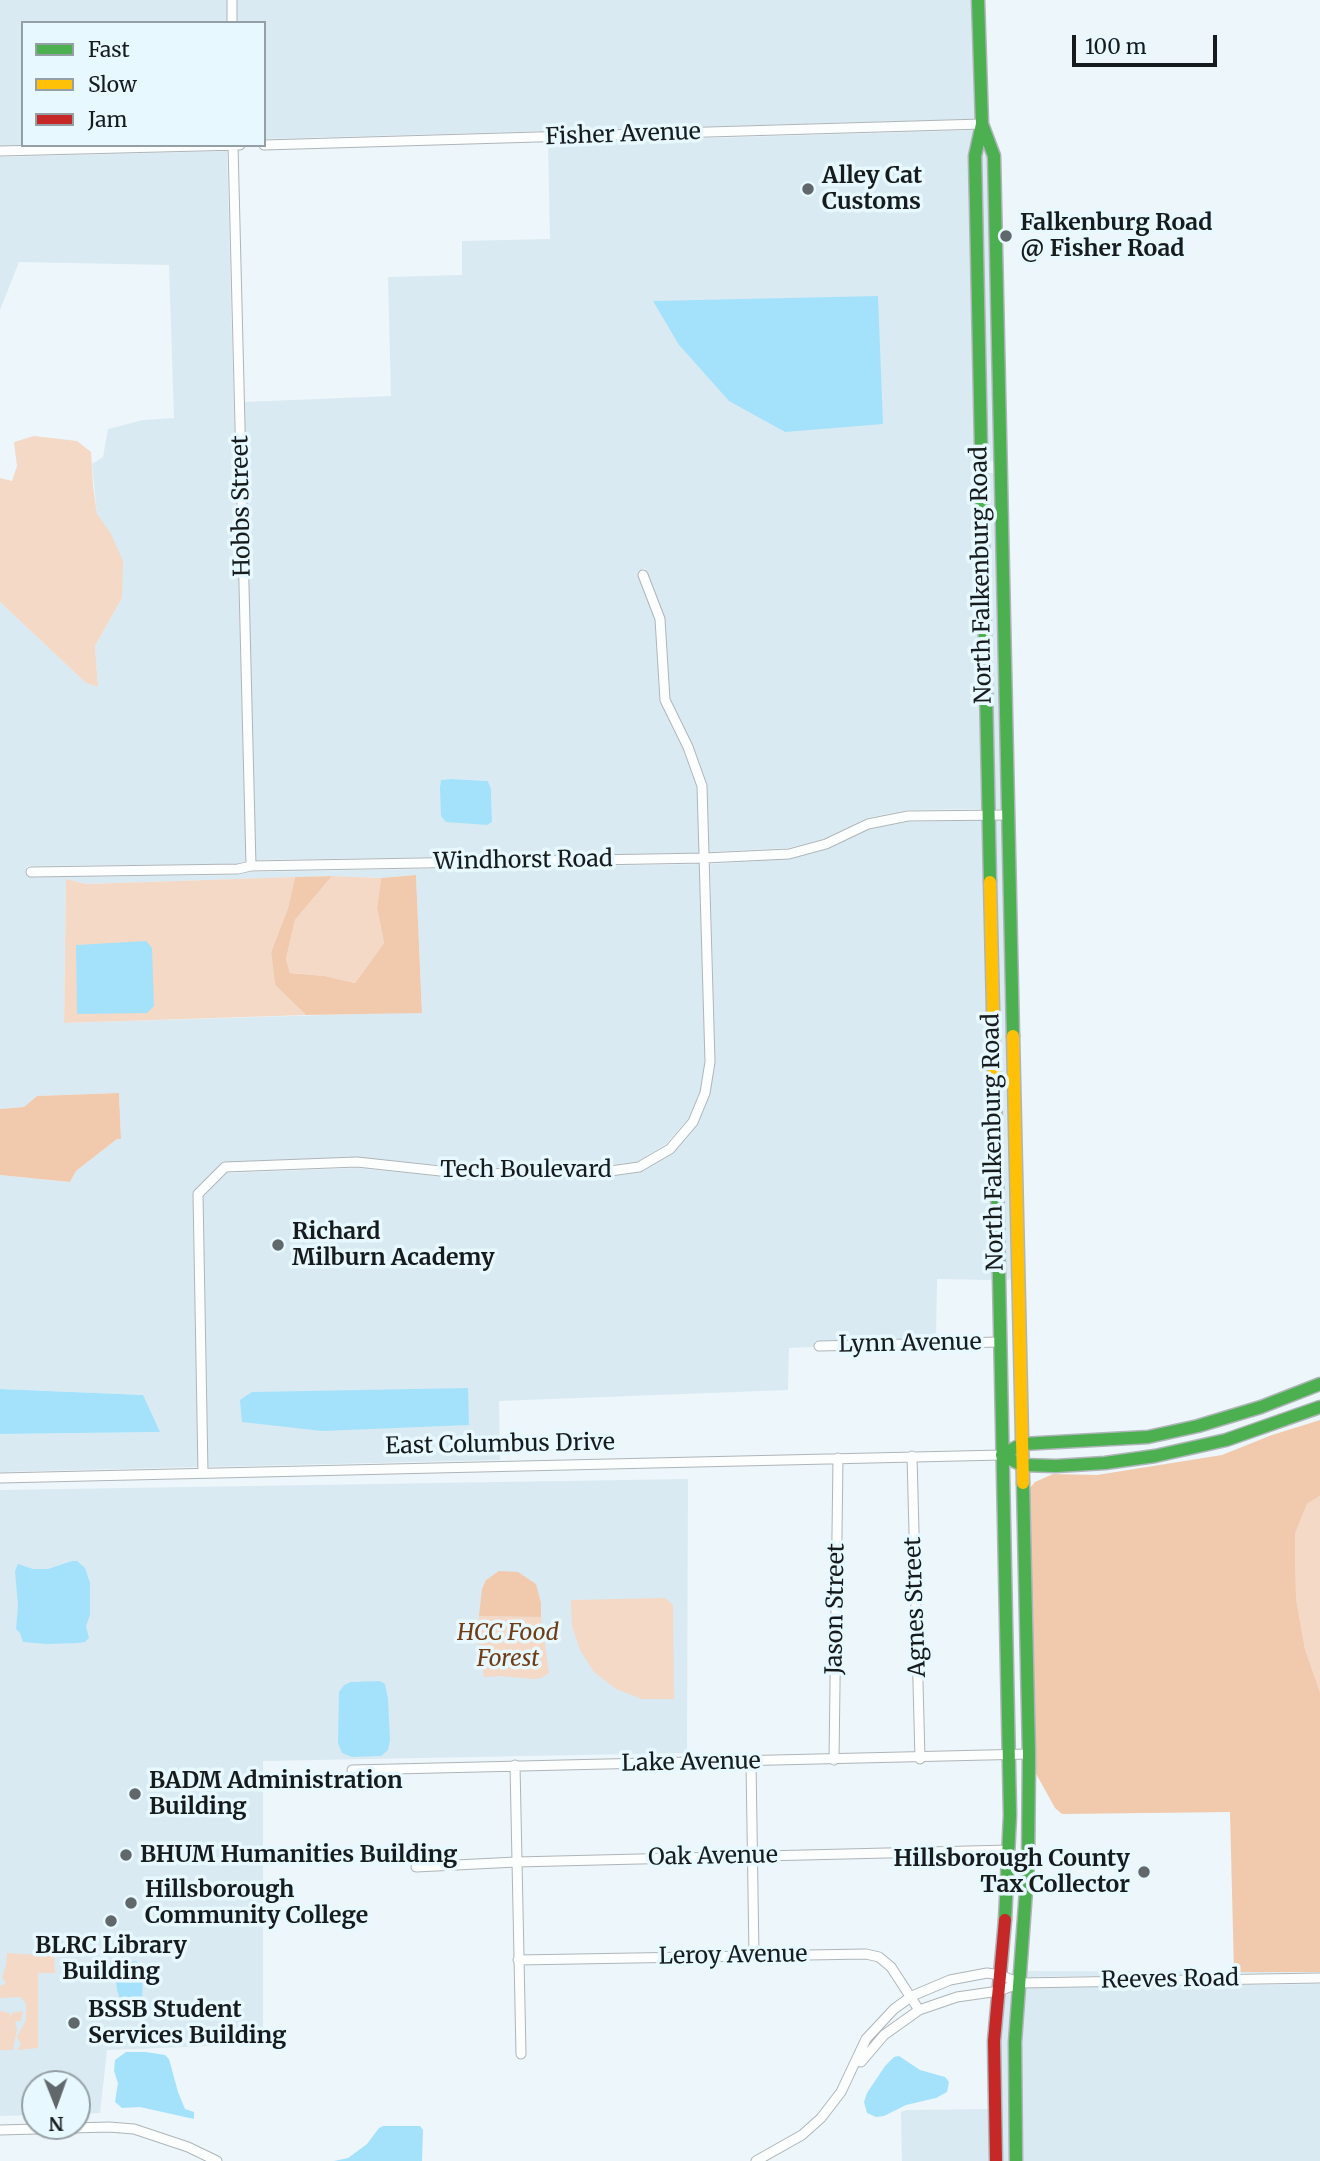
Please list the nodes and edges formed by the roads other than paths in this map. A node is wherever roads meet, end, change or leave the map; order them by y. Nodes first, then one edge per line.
1 (232, 0) edge
2 (978, 0) edge
3 (232, 21) edge
4 (982, 124) junction
5 (266, 145) edge
6 (155, 147) edge
7 (233, 147) edge
8 (0, 151) edge
9 (982, 467) junction
10 (1000, 467) junction
11 (643, 575) dead end
12 (990, 815) junction
13 (1008, 815) junction
14 (705, 858) junction
15 (251, 866) junction
16 (31, 872) dead end
17 (1000, 1342) junction
18 (819, 1346) dead end
19 (1320, 1384) edge
20 (1320, 1406) edge
21 (1022, 1444) junction
22 (1002, 1455) junction
23 (912, 1456) junction
24 (838, 1458) junction
25 (1022, 1465) junction
26 (203, 1473) junction
27 (0, 1478) edge
28 (1029, 1754) junction
29 (1010, 1755) junction
30 (920, 1759) junction
31 (834, 1760) junction
32 (751, 1762) junction
33 (515, 1765) junction
34 (352, 1770) dead end
35 (1010, 1850) junction
36 (753, 1856) junction
37 (516, 1862) junction
38 (416, 1867) dead end
39 (754, 1956) junction
40 (518, 1960) junction
41 (1000, 1975) junction
42 (1320, 1978) edge
43 (1020, 1983) junction
44 (999, 1991) junction
45 (912, 1996) junction
46 (919, 2010) junction
47 (521, 2054) dead end
48 (849, 2076) junction
49 (0, 2130) edge
50 (216, 2161) edge
51 (756, 2161) edge
52 (996, 2161) edge
53 (1016, 2161) edge

1 - 3 street
2 - 4 street, North Falkenburg Road
4 - 5 street, Fisher Avenue
4 - 9 street, North Falkenburg Road
4 - 10 street, North Falkenburg Road
6 - 8 street
7 - 15 street, Hobbs Street
9 - 10 street
9 - 12 street, North Falkenburg Road
10 - 13 street, North Falkenburg Road
11 - 14 street, Tech Boulevard
12 - 13 street, Windhorst Road
12 - 14 street, Windhorst Road
12 - 17 street, North Falkenburg Road
13 - 21 street, North Falkenburg Road
14 - 15 street, Windhorst Road
14 - 26 street, Tech Boulevard
15 - 16 street, Windhorst Road
17 - 18 street, Lynn Avenue
17 - 22 street, North Falkenburg Road
19 - 21 street, East Columbus Drive
20 - 25 street, East Columbus Drive
21 - 22 street, East Columbus Drive
21 - 25 street, North Falkenburg Road
22 - 23 street, East Columbus Drive
22 - 25 street, East Columbus Drive
22 - 29 street, North Falkenburg Road
23 - 24 street, East Columbus Drive
23 - 30 street, Agnes Street
24 - 26 street, East Columbus Drive
24 - 31 street, Jason Street
25 - 28 street, North Falkenburg Road
26 - 27 street, East Columbus Drive
28 - 29 street, Lake Avenue
28 - 43 street, North Falkenburg Road
29 - 30 street, Lake Avenue
29 - 35 street, North Falkenburg Road
30 - 31 street, Lake Avenue
31 - 32 street, Lake Avenue
32 - 33 street, Lake Avenue
32 - 36 street
33 - 34 street, Lake Avenue
33 - 37 street
35 - 36 street, Oak Avenue
35 - 41 street, North Falkenburg Road
36 - 37 street, Oak Avenue
36 - 39 street
37 - 38 street, Oak Avenue
37 - 40 street
39 - 40 street, Leroy Avenue
39 - 45 street, Leroy Avenue
40 - 47 street
41 - 43 street
41 - 44 street, North Falkenburg Road
41 - 45 street
42 - 43 street, Reeves Road
43 - 44 street
43 - 53 street, North Falkenburg Road
44 - 46 street
44 - 52 street, North Falkenburg Road
45 - 46 street, Leroy Avenue
45 - 48 street
46 - 48 street
48 - 51 street
49 - 50 street

